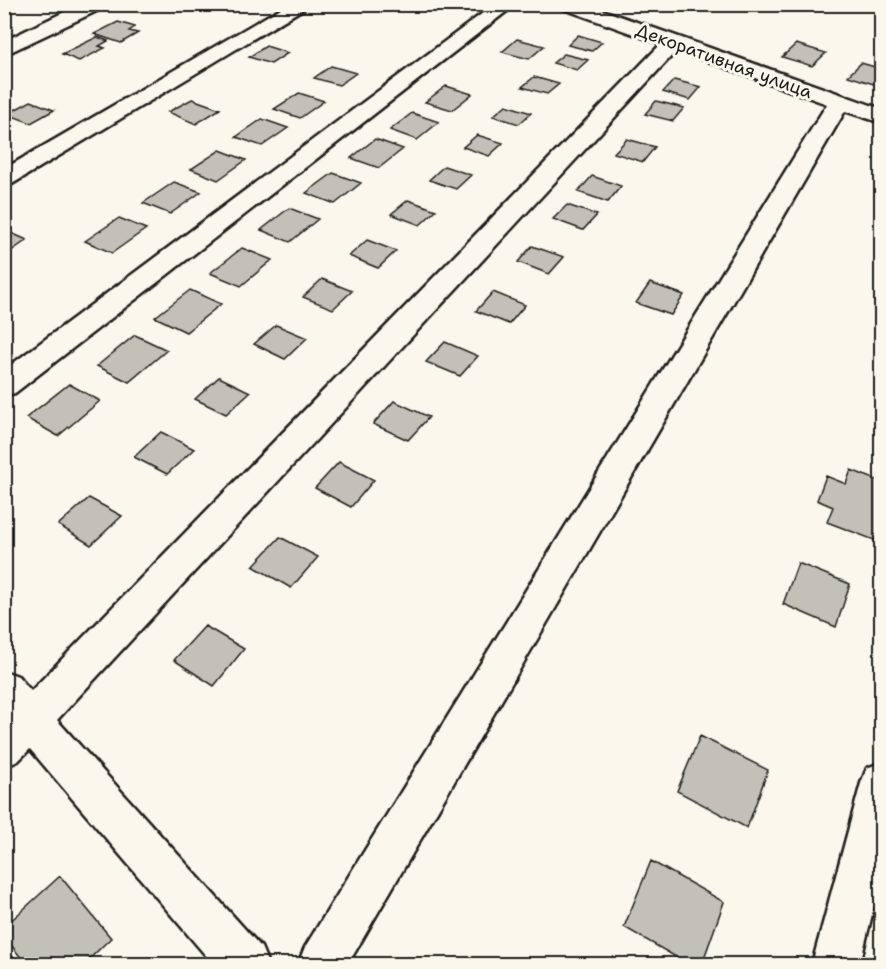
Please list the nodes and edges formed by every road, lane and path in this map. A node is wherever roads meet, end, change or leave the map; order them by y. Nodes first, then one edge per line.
1 (97, 4) edge
2 (302, 4) edge
3 (507, 4) edge
4 (567, 4) edge
5 (672, 44) junction
6 (4, 49) edge
7 (839, 102) junction
8 (882, 117) edge
9 (4, 179) edge
10 (4, 386) edge
11 (13, 719) edge
12 (882, 783) edge
13 (244, 964) edge
14 (322, 964) edge
15 (836, 964) edge

1 - 6 street
2 - 9 street
3 - 10 street
4 - 5 street, Декоративная улица
5 - 7 street, Декоративная улица
5 - 11 street
7 - 8 street, Декоративная улица
7 - 14 street
11 - 13 street
12 - 15 street

